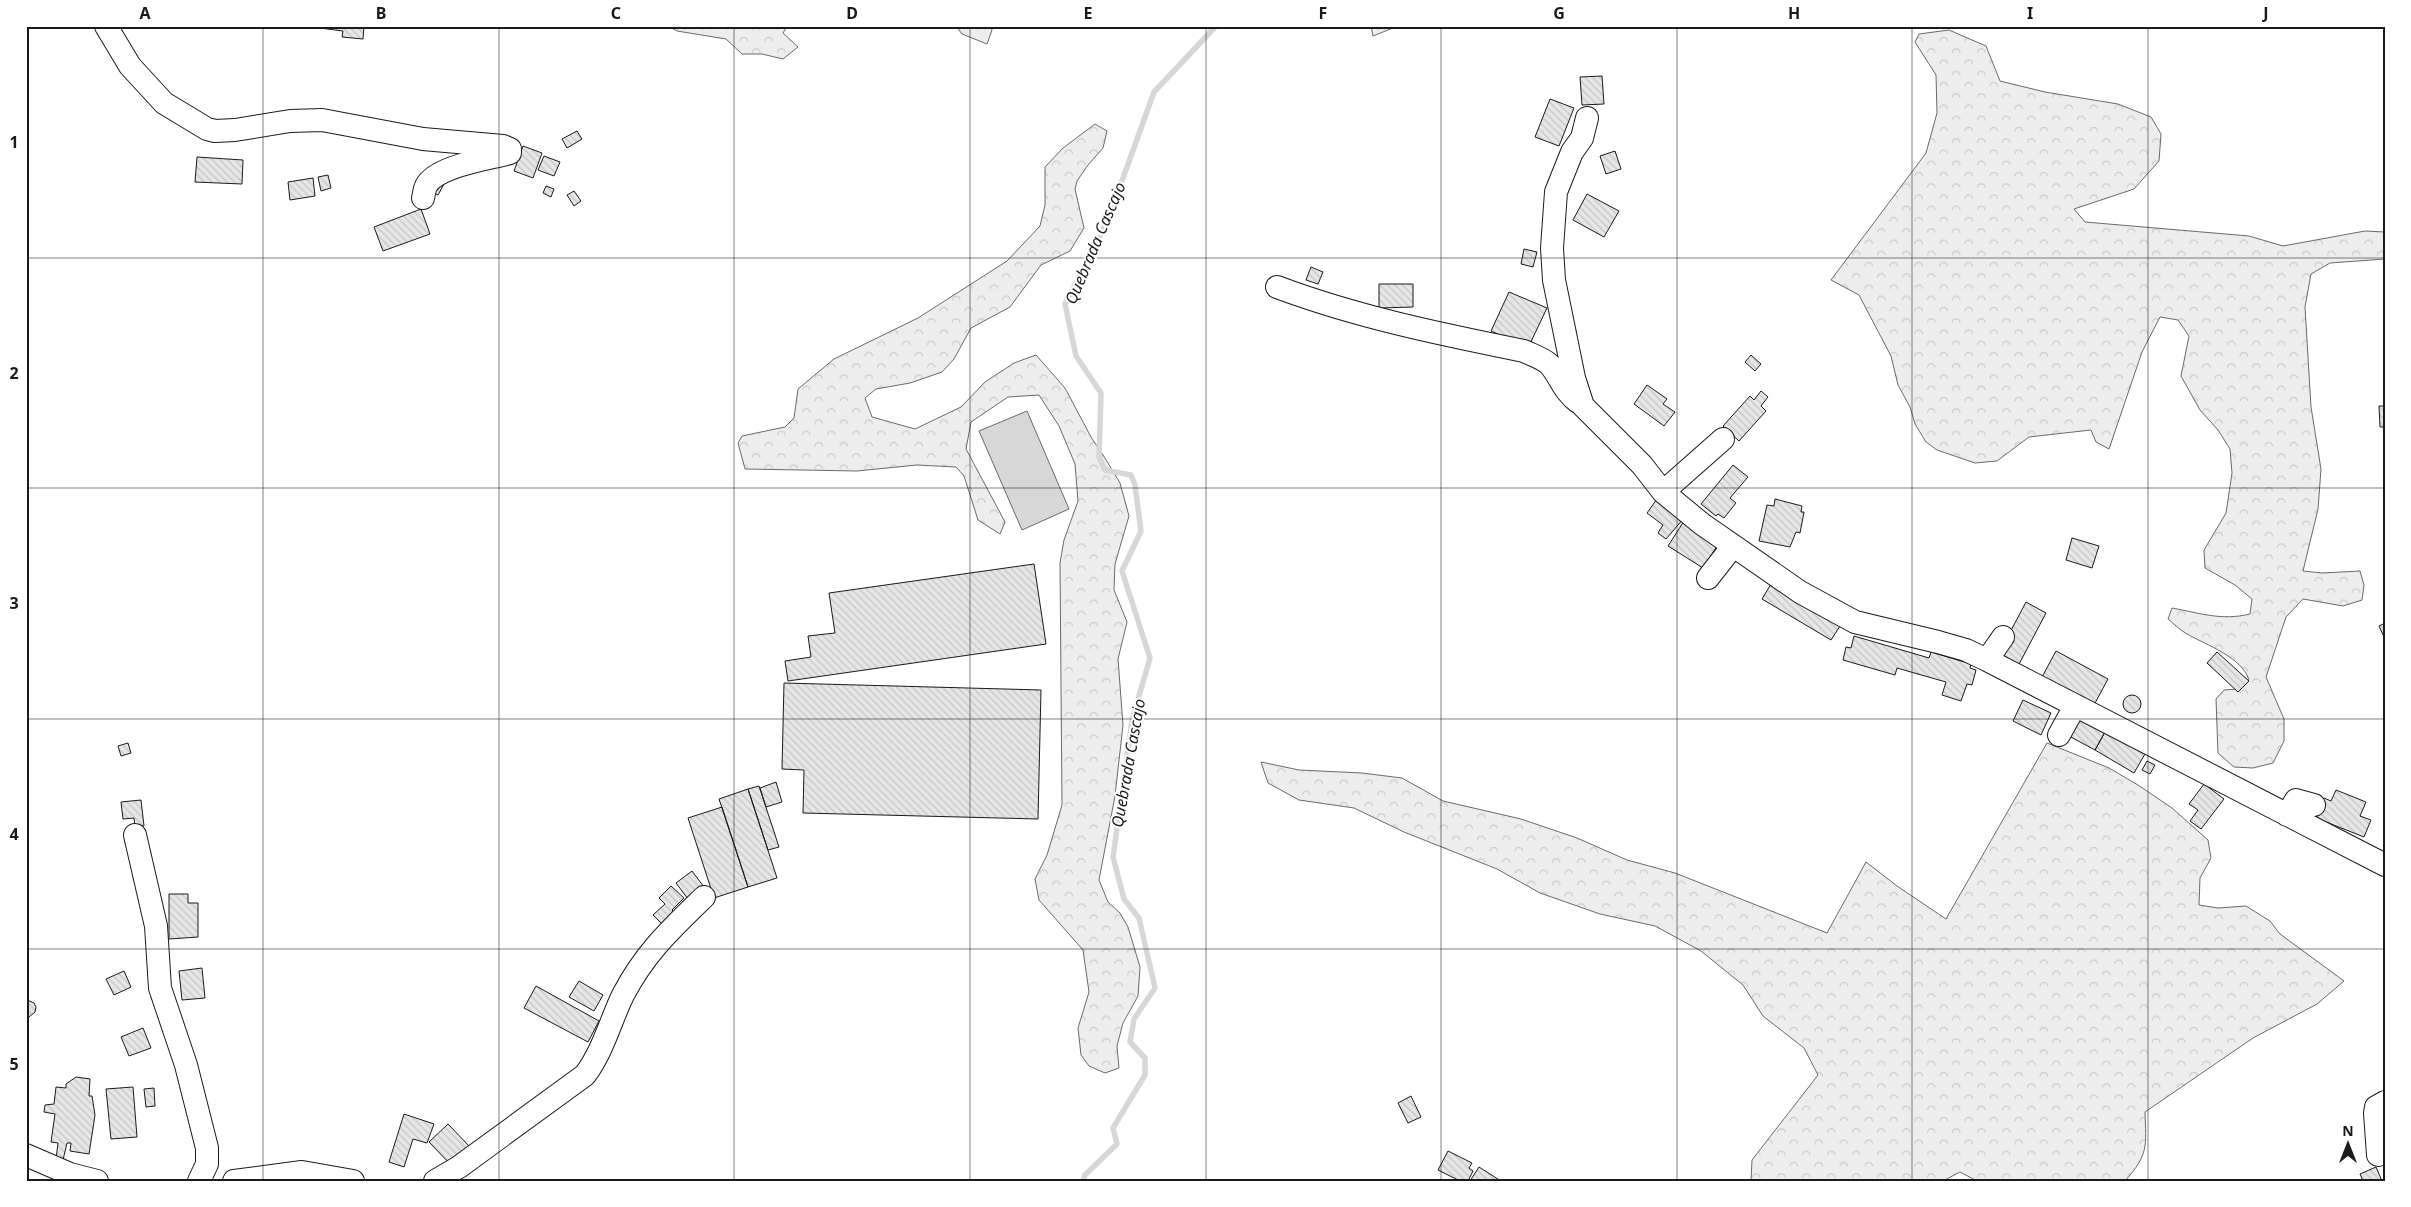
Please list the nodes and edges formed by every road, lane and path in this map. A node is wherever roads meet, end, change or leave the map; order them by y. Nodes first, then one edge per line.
1 (106, 26) edge
2 (1587, 118) dead end
3 (423, 198) dead end
4 (1277, 287) dead end
5 (1583, 406) junction
6 (1723, 440) dead end
7 (1663, 492) junction
8 (1734, 546) junction
9 (1708, 578) dead end
10 (2003, 637) dead end
11 (1987, 660) junction
12 (2075, 706) junction
13 (2059, 735) dead end
14 (2314, 805) dead end
15 (2287, 815) junction
16 (135, 835) dead end
17 (2385, 865) edge
18 (704, 898) dead end
19 (2385, 1102) edge
20 (26, 1155) edge
21 (2378, 1155) dead end
22 (97, 1181) edge
23 (200, 1181) edge
24 (236, 1181) edge
25 (354, 1181) edge
26 (435, 1181) edge

1 - 3 street
2 - 5 street
4 - 5 street
5 - 7 street
6 - 7 street
7 - 8 street
8 - 9 street
8 - 11 street
10 - 11 street
11 - 12 street
12 - 13 street
12 - 15 street
14 - 15 street
15 - 17 street
16 - 23 street
18 - 26 street
19 - 21 street
20 - 22 street
24 - 25 street

